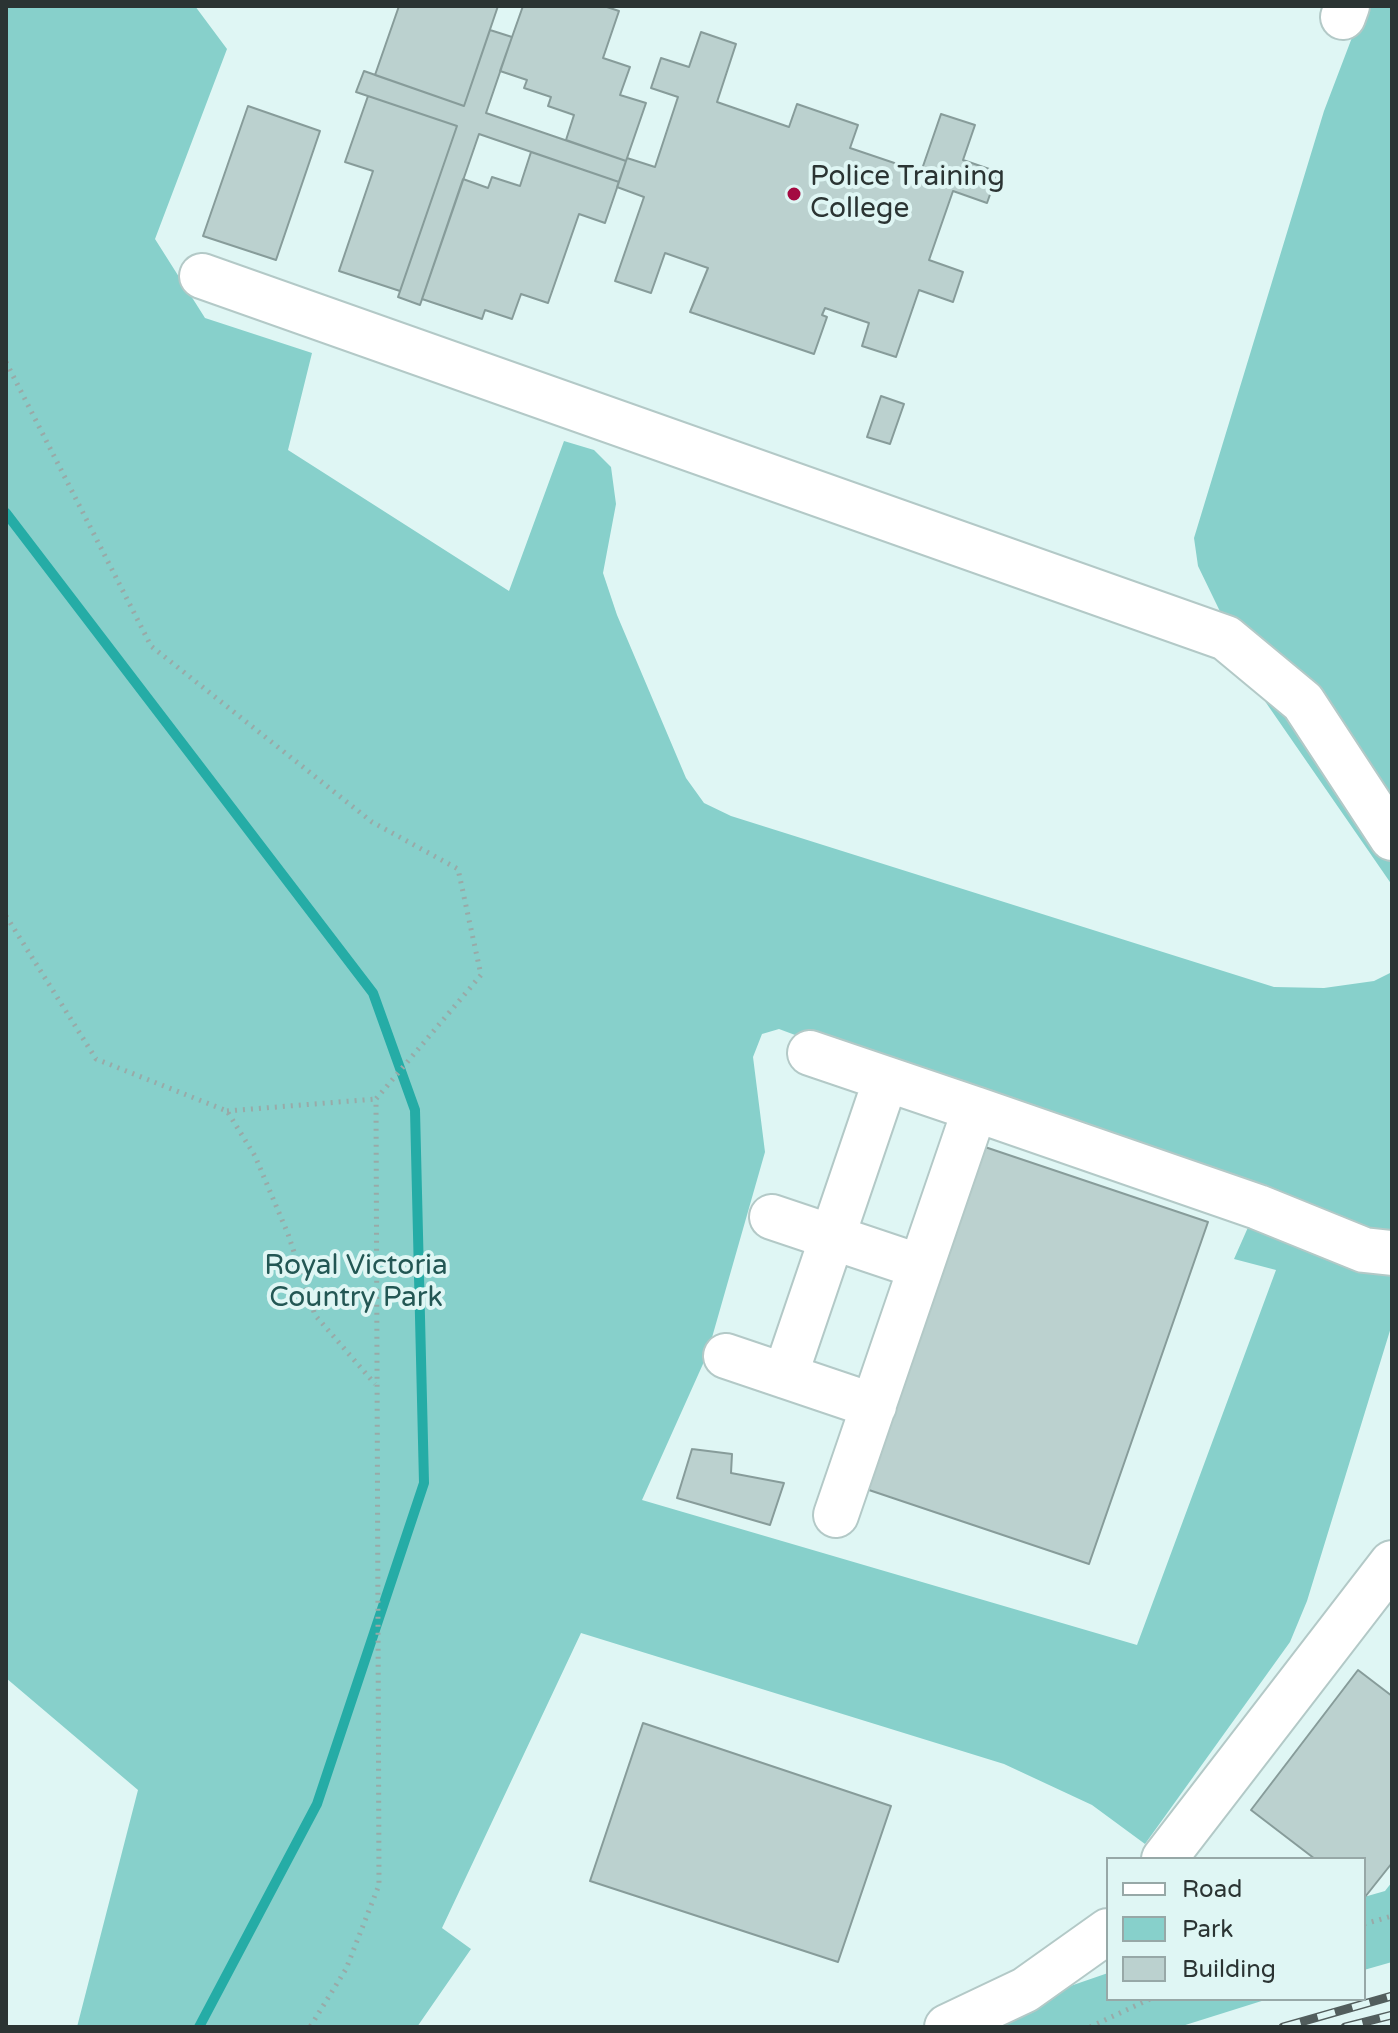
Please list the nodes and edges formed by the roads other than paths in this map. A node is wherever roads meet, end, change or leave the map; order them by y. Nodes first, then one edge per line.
1 (202, 276) dead end
2 (1392, 838) edge
3 (810, 1053) dead end
4 (886, 1079) junction
5 (975, 1109) junction
6 (772, 1217) dead end
7 (832, 1237) junction
8 (1392, 1253) edge
9 (921, 1267) junction
10 (726, 1356) dead end
11 (785, 1376) junction
12 (874, 1406) junction
13 (836, 1515) dead end
14 (1392, 1563) edge
15 (1166, 1857) edge
16 (1106, 1932) edge
17 (947, 2027) edge

1 - 2 lane
3 - 4 lane
4 - 5 lane
4 - 7 lane
5 - 8 lane
5 - 9 lane
6 - 7 lane
7 - 9 lane
7 - 11 lane
9 - 12 lane
10 - 11 lane
11 - 12 lane
12 - 13 lane
14 - 15 lane
16 - 17 lane

